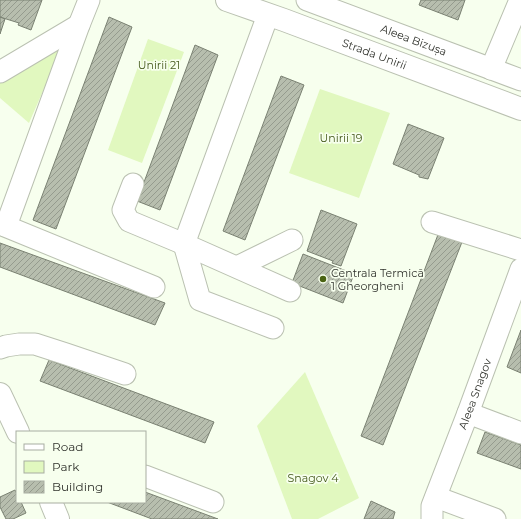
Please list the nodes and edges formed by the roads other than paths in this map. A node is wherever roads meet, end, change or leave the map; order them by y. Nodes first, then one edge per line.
1 (89, 0) edge
2 (227, 0) edge
3 (307, 0) edge
4 (520, 0) edge
5 (268, 15) junction
6 (79, 25) junction
7 (490, 69) junction
8 (0, 72) edge
9 (521, 80) edge
10 (521, 109) edge
11 (133, 184) dead end
12 (432, 222) dead end
13 (3, 225) edge
14 (292, 240) dead end
15 (184, 244) junction
16 (521, 250) edge
17 (237, 267) junction
18 (521, 269) edge
19 (154, 287) dead end
20 (290, 291) dead end
21 (273, 328) dead end
22 (0, 348) edge
23 (125, 374) dead end
24 (0, 394) edge
25 (468, 413) junction
26 (18, 431) edge
27 (521, 433) edge
28 (146, 476) edge
29 (213, 502) dead end
30 (51, 503) edge
31 (429, 510) edge
32 (58, 519) edge
33 (494, 519) edge

1 - 6 street
2 - 5 main road, Strada Unirii
3 - 7 street, Aleea Bizușa
4 - 7 street
5 - 10 main road, Strada Unirii
5 - 15 street
6 - 8 street
6 - 13 street
7 - 9 street, Aleea Bizușa
11 - 15 street
12 - 16 street
13 - 19 street
14 - 17 street
15 - 17 street
15 - 21 street
17 - 20 street
18 - 25 street, Aleea Snagov
22 - 23 street
24 - 26 main road
25 - 27 street
25 - 31 street, Aleea Snagov
28 - 29 street
30 - 32 main road
31 - 33 street

